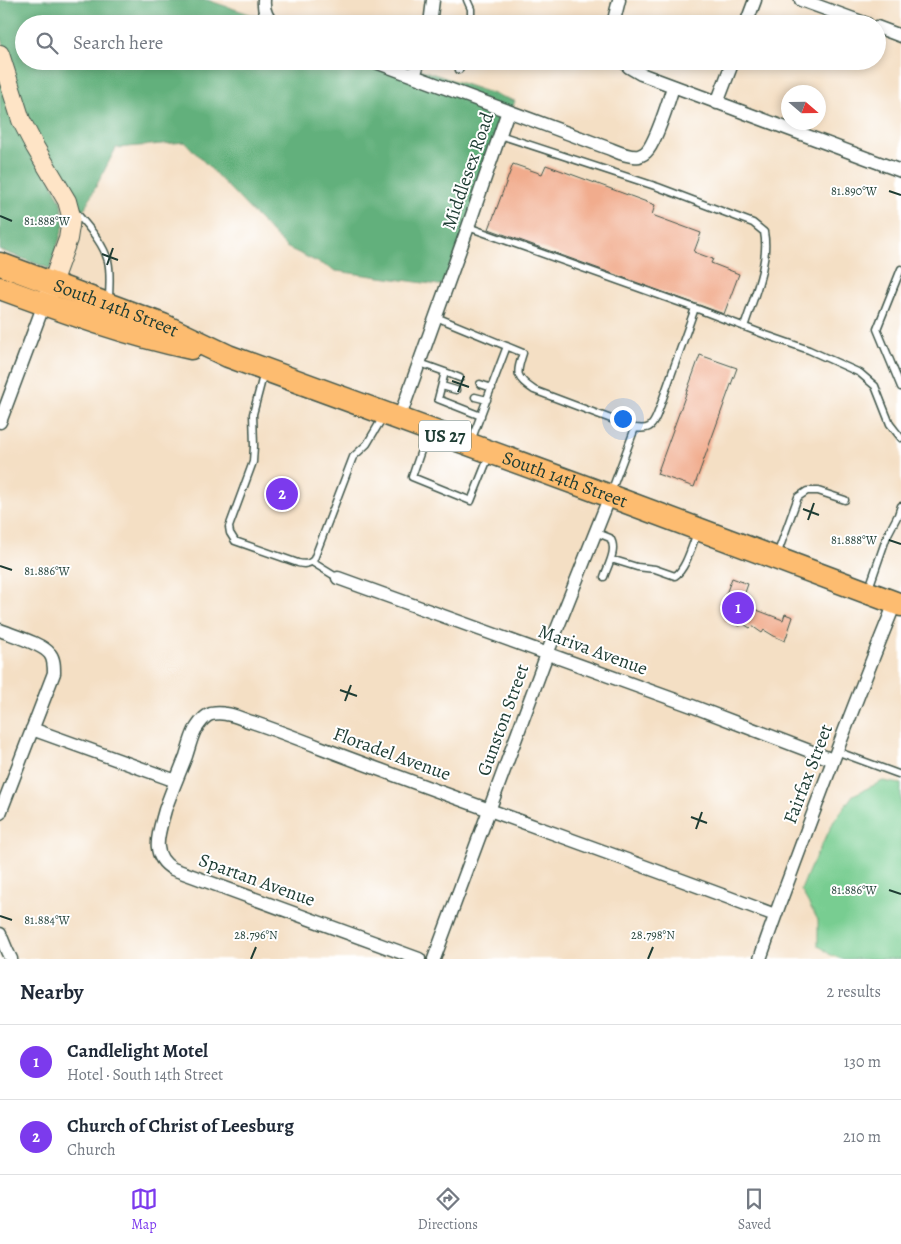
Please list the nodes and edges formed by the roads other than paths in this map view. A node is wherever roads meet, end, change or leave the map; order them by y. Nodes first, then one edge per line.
1 (264, 0) edge
2 (433, 0) edge
3 (466, 0) edge
4 (619, 0) edge
5 (755, 0) edge
6 (801, 0) edge
7 (267, 15) edge
8 (431, 15) edge
9 (470, 15) edge
10 (615, 15) edge
11 (749, 15) edge
12 (843, 15) edge
13 (886, 29) edge
14 (900, 33) edge
15 (0, 54) edge
16 (398, 70) edge
17 (416, 70) edge
18 (634, 70) edge
19 (730, 70) edge
20 (414, 76) junction
21 (673, 87) junction
22 (717, 103) junction
23 (508, 110) junction
24 (500, 135) junction
25 (901, 171) edge
26 (67, 201) junction
27 (468, 227) junction
28 (0, 264) edge
29 (901, 269) edge
30 (52, 283) junction
31 (0, 288) edge
32 (44, 304) junction
33 (108, 305) junction
34 (695, 308) junction
35 (436, 317) junction
36 (744, 327) junction
37 (507, 346) junction
38 (228, 356) junction
39 (420, 363) junction
40 (264, 369) junction
41 (445, 372) junction
42 (460, 378) dead end
43 (480, 384) dead end
44 (442, 386) junction
45 (901, 387) edge
46 (492, 388) junction
47 (456, 390) dead end
48 (475, 397) dead end
49 (487, 400) junction
50 (480, 416) junction
51 (392, 417) junction
52 (0, 422) edge
53 (636, 428) junction
54 (428, 430) junction
55 (901, 438) edge
56 (470, 445) junction
57 (491, 453) junction
58 (610, 496) junction
59 (845, 500) dead end
60 (901, 506) edge
61 (899, 515) edge
62 (698, 529) junction
63 (595, 532) junction
64 (776, 558) junction
65 (610, 559) junction
66 (312, 562) junction
67 (604, 577) dead end
68 (338, 578) joint
69 (867, 593) junction
70 (898, 604) edge
71 (0, 630) edge
72 (547, 654) junction
73 (32, 729) junction
74 (835, 756) junction
75 (901, 775) edge
76 (176, 781) junction
77 (1, 808) edge
78 (490, 809) junction
79 (775, 915) junction
80 (0, 934) edge
81 (11, 959) edge
82 (419, 959) edge
83 (434, 959) edge
84 (760, 959) edge

1 - 7 street
2 - 8 street
3 - 9 lane
4 - 10 street
5 - 11 street
6 - 12 street
13 - 14 street
15 - 26 street
16 - 20 street
17 - 20 street
18 - 21 street
19 - 22 street
20 - 23 street
21 - 22 street
21 - 23 street, Middlesex Road
22 - 25 street
23 - 24 street, Middlesex Road
24 - 27 street, Middlesex Road
24 - 36 lane
26 - 30 street
26 - 33 lane
27 - 34 lane
27 - 35 street, Middlesex Road
28 - 30 highway, South 14th Street / US 27
29 - 45 lane
30 - 32 street
30 - 33 highway, South 14th Street / US 27
31 - 32 highway, South 14th Street / US 27
32 - 38 highway, South 14th Street / US 27
32 - 52 street
33 - 38 highway, South 14th Street / US 27
34 - 36 lane
34 - 53 lane
35 - 37 lane
35 - 39 street, Middlesex Road
36 - 55 lane
37 - 46 lane
37 - 53 lane
38 - 40 highway, South 14th Street / US 27
39 - 41 lane
39 - 51 street, Middlesex Road
40 - 51 highway, South 14th Street / US 27
40 - 66 lane
41 - 42 lane
41 - 44 lane
43 - 46 lane
44 - 47 lane
44 - 50 lane
46 - 49 lane
48 - 49 lane
49 - 50 lane
50 - 56 lane
51 - 54 highway, South 14th Street / US 27
51 - 66 lane
53 - 58 lane
54 - 56 highway, South 14th Street / US 27
54 - 57 lane
56 - 57 highway, South 14th Street / US 27
57 - 58 highway, South 14th Street / US 27
58 - 62 highway, South 14th Street / US 27
58 - 63 street, Gunston Street
59 - 64 lane
60 - 61 lane
61 - 69 lane
62 - 64 highway, South 14th Street / US 27
62 - 65 lane
63 - 65 lane
63 - 72 street, Gunston Street
64 - 69 highway, South 14th Street / US 27
65 - 67 lane
66 - 68 lane
68 - 72 street, Mariva Avenue
69 - 70 highway, South 14th Street / US 27
70 - 74 street, Fairfax Street
71 - 73 street
72 - 74 street, Mariva Avenue
72 - 78 street, Gunston Street
73 - 76 street
73 - 77 street
74 - 75 lane
74 - 79 street, Fairfax Street
76 - 78 street, Floradel Avenue
76 - 82 street, Spartan Avenue
78 - 79 street, Floradel Avenue
78 - 83 street, Gunston Street
79 - 84 street, Fairfax Street
80 - 81 street

